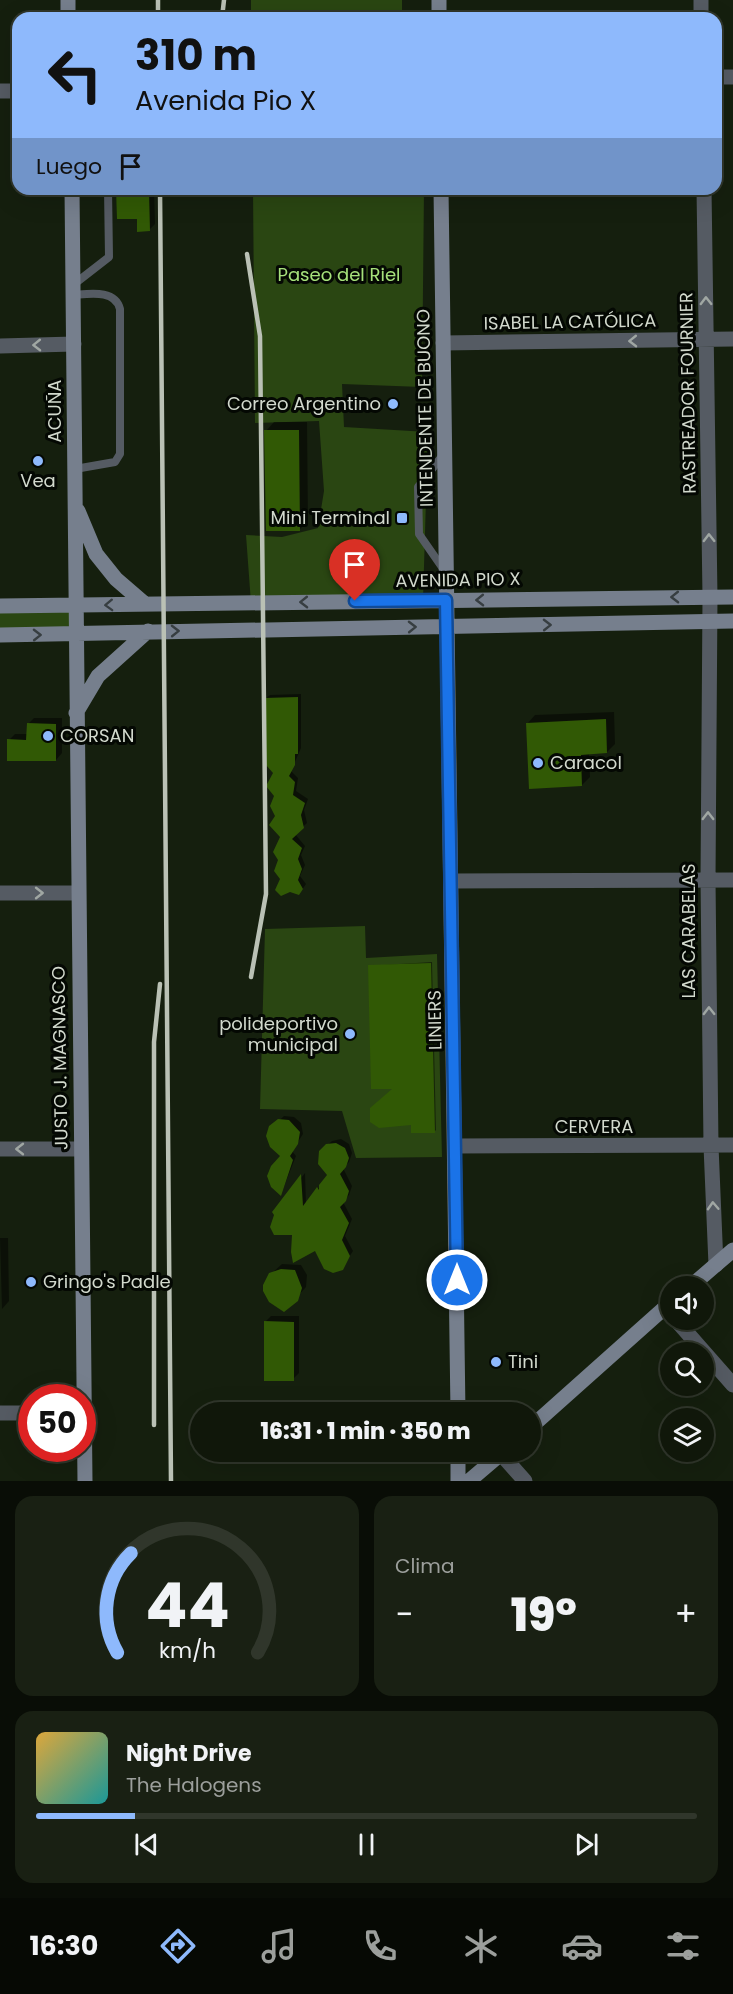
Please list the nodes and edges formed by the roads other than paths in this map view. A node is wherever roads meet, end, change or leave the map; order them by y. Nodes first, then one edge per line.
1 (72, 195) edge
2 (108, 195) edge
3 (441, 195) edge
4 (704, 195) edge
5 (74, 290) junction
6 (733, 339) edge
7 (706, 340) junction
8 (443, 343) junction
9 (74, 344) junction
10 (0, 346) edge
11 (445, 452) junction
12 (75, 469) junction
13 (75, 502) junction
14 (446, 573) junction
15 (710, 597) junction
16 (733, 597) edge
17 (446, 600) junction
18 (145, 604) junction
19 (0, 606) edge
20 (75, 606) junction
21 (733, 621) edge
22 (709, 622) junction
23 (447, 626) junction
24 (148, 631) junction
25 (75, 634) junction
26 (0, 635) edge
27 (76, 713) junction
28 (708, 880) junction
29 (733, 880) edge
30 (453, 881) junction
31 (0, 893) edge
32 (78, 893) junction
33 (733, 1145) edge
34 (456, 1146) junction
35 (711, 1146) junction
36 (0, 1149) edge
37 (81, 1149) junction
38 (733, 1250) edge
39 (716, 1265) junction
40 (703, 1276) edge
41 (660, 1316) edge
42 (685, 1330) edge
43 (83, 1384) edge
44 (733, 1385) edge
45 (458, 1402) edge
46 (0, 1413) edge
47 (18, 1413) edge
48 (541, 1418) edge
49 (84, 1462) edge
50 (458, 1462) edge
51 (491, 1462) edge
52 (509, 1462) edge
53 (85, 1481) edge
54 (458, 1481) edge
55 (469, 1481) edge
56 (525, 1481) edge

1 - 5 main road, ACUÑA
2 - 5 lane
3 - 8 main road, INTENDENTE DE BUONO
7 -> 4 street, RASTREADOR FOURNIER
5 - 9 main road, ACUÑA
5 - 12 lane
6 - 7 street, ISABEL LA CATÓLICA
7 -> 8 street, ISABEL LA CATÓLICA
15 -> 7 street, RASTREADOR FOURNIER
8 - 11 main road, INTENDENTE DE BUONO
9 -> 10 street
9 - 12 main road, ACUÑA
11 - 14 main road, INTENDENTE DE BUONO
11 - 14 lane
12 - 13 main road, ACUÑA
13 - 18 main road
13 - 20 main road, ACUÑA
14 - 17 main road, INTENDENTE DE BUONO
15 - 16 main road, AVENIDA PIO X
15 -> 17 main road, AVENIDA PIO X
15 - 22 street, LAS CARABELAS
17 -> 18 main road, AVENIDA PIO X
17 - 23 main road, INTENDENTE DE BUONO
18 -> 20 main road, AVENIDA PIO X
19 - 20 main road, AVENIDA PIO X
20 - 25 main road, ACUÑA
21 - 22 main road
23 -> 22 main road
28 -> 22 street, LAS CARABELAS
24 -> 23 main road
23 - 30 main road, LINIERS
24 - 25 main road
24 - 27 main road
26 -> 25 main road
25 - 27 main road, JUSTO J. MAGNASCO
27 - 32 main road, JUSTO J. MAGNASCO
28 - 29 street
28 - 30 street
35 -> 28 street, LAS CARABELAS
30 - 34 main road, LINIERS
31 -> 32 street
32 - 37 main road, JUSTO J. MAGNASCO
33 - 35 street, CERVERA
34 - 35 street, CERVERA
34 - 45 main road, LINIERS
39 -> 35 street, LAS CARABELAS
37 -> 36 street
37 - 43 main road, JUSTO J. MAGNASCO
38 - 39 main road
39 - 40 main road
41 - 48 main road
42 - 44 street
46 - 47 street
49 - 53 main road, JUSTO J. MAGNASCO
50 - 54 main road
51 - 55 main road
52 - 56 street

